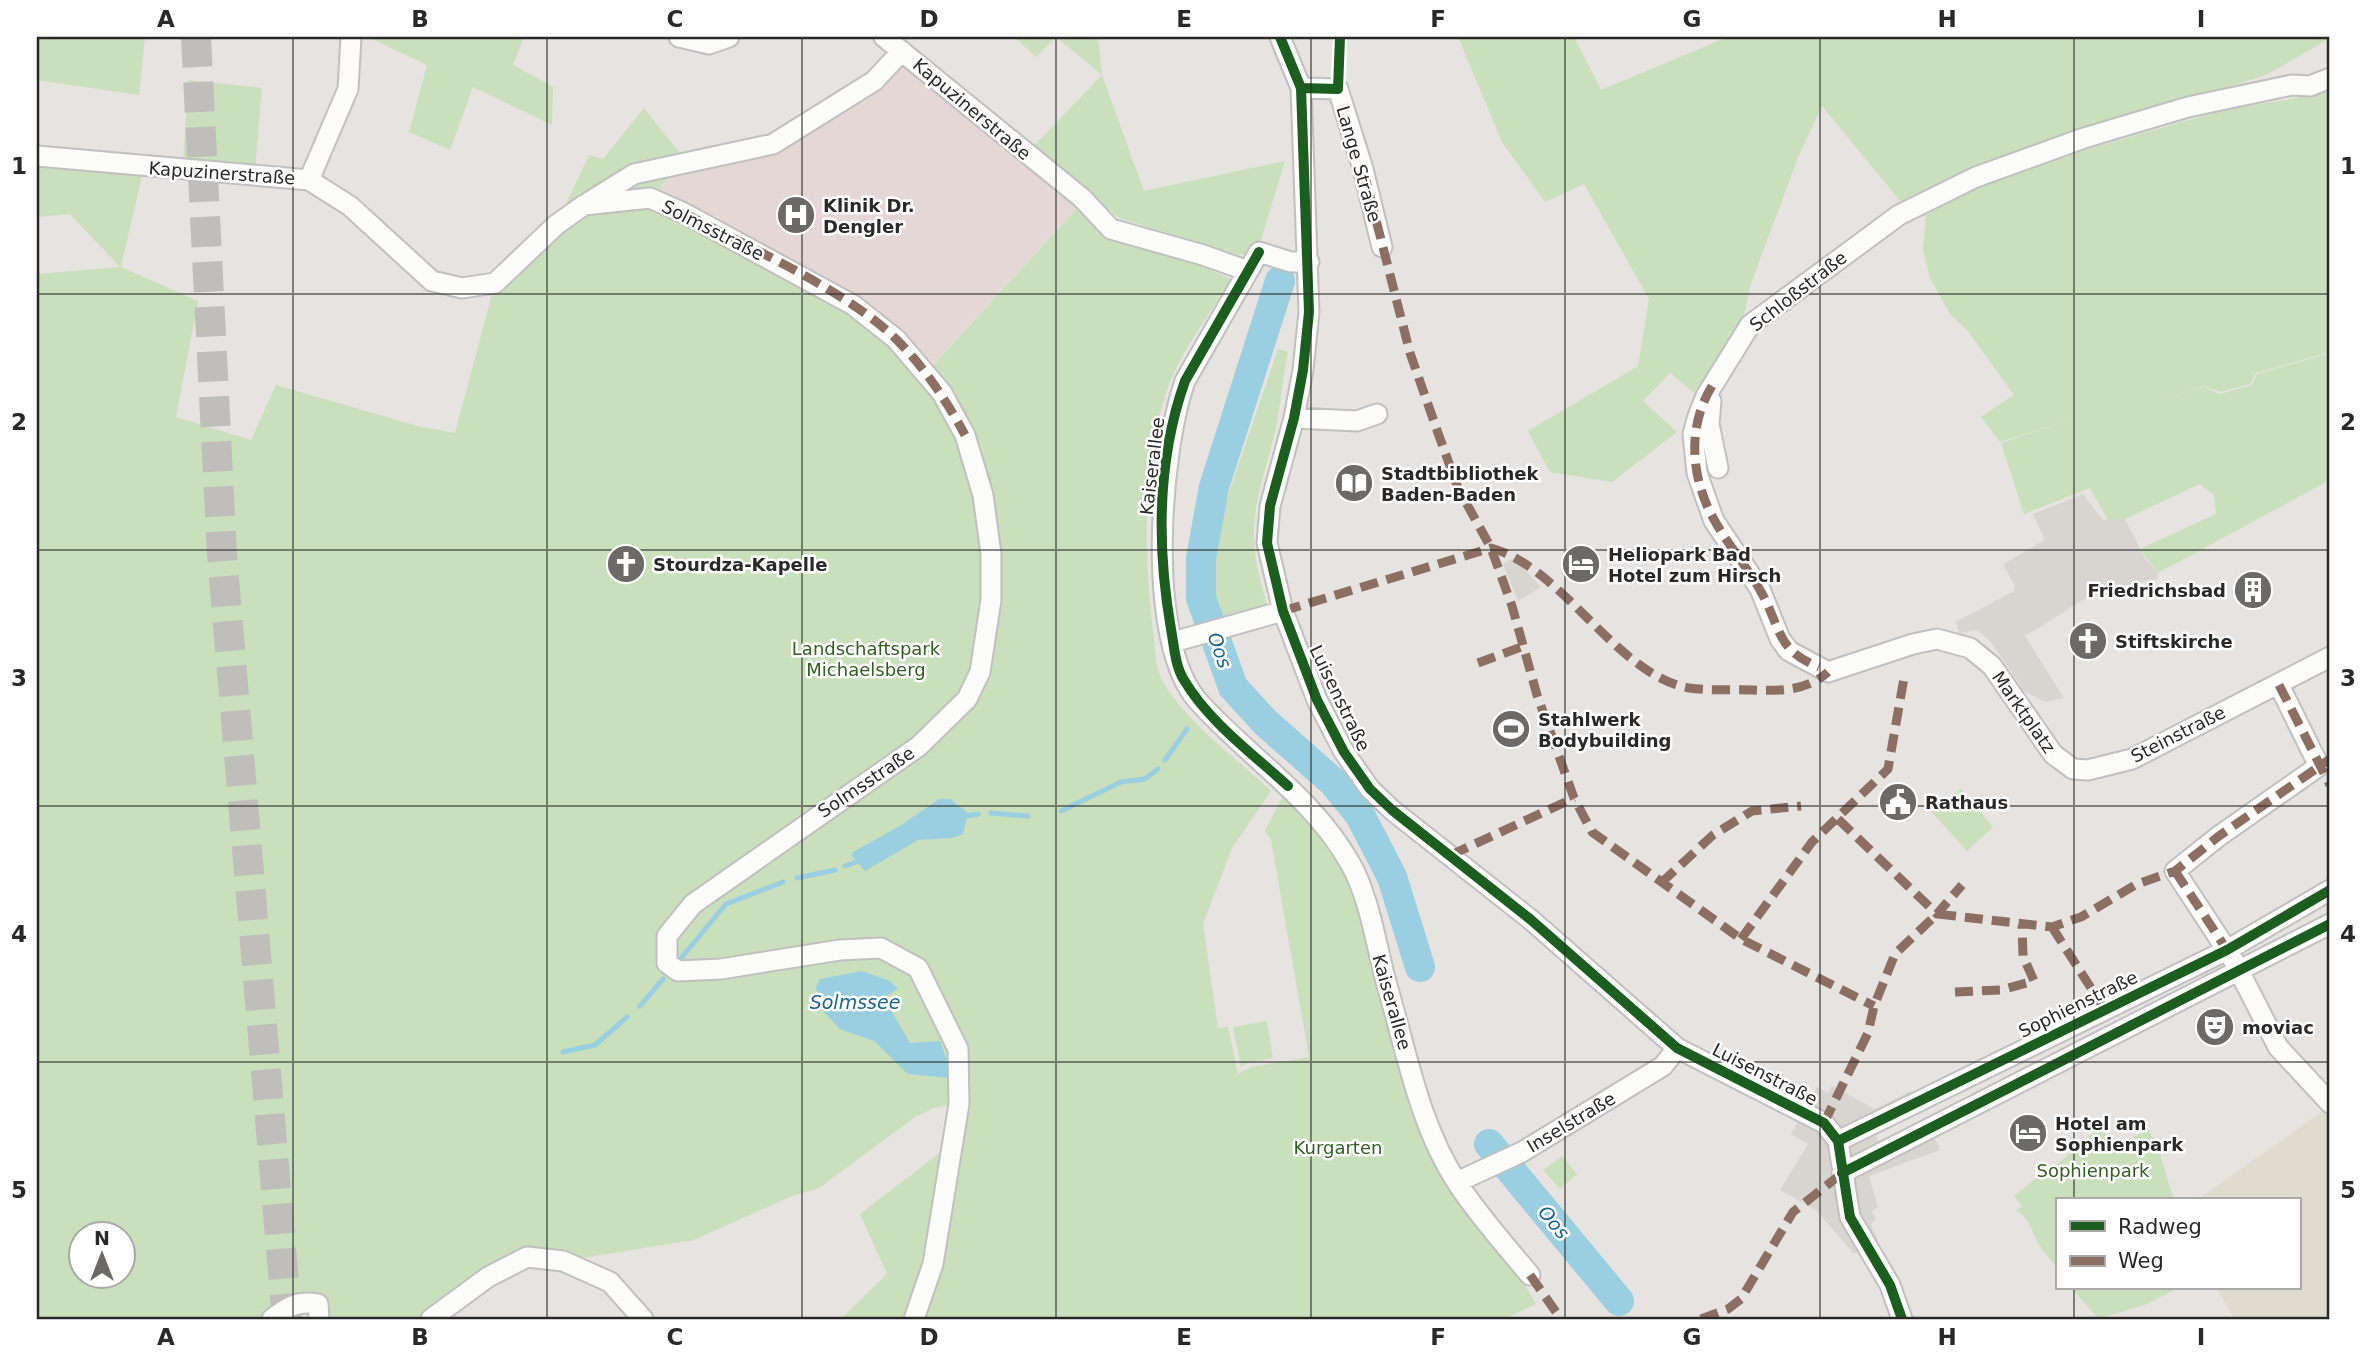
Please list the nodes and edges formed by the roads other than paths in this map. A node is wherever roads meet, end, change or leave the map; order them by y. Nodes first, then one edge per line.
1 (351, 37) edge
2 (679, 37) edge
3 (729, 37) edge
4 (884, 37) edge
5 (1280, 37) edge
6 (902, 51) junction
7 (2330, 78) edge
8 (1301, 88) junction
9 (37, 156) edge
10 (309, 180) junction
11 (584, 205) junction
12 (556, 225) joint
13 (1382, 247) dead end
14 (1309, 262) junction
15 (1248, 271) junction
16 (1712, 386) junction
17 (1377, 414) dead end
18 (1294, 418) junction
19 (1718, 468) dead end
20 (1283, 611) junction
21 (1937, 639) joint
22 (1173, 642) junction
23 (2330, 657) edge
24 (2279, 685) junction
25 (2073, 769) joint
26 (2330, 890) edge
27 (2330, 924) edge
28 (2227, 950) junction
29 (2239, 973) junction
30 (1677, 1048) junction
31 (1923, 1100) junction
32 (2330, 1103) edge
33 (1936, 1124) junction
34 (1838, 1141) junction
35 (1842, 1173) junction
36 (1457, 1182) junction
37 (1530, 1275) dead end
38 (272, 1319) edge
39 (319, 1319) edge
40 (431, 1319) edge
41 (643, 1319) edge
42 (915, 1319) edge
43 (1902, 1319) edge

1 - 10 street
2 - 3 street
4 - 6 street
5 - 8 street
6 - 11 street, Kapuzinerstraße
6 - 15 street, Kapuzinerstraße
7 - 16 street, Schloßstraße
8 - 13 street, Lange Straße
8 - 14 street, Luisenstraße
9 - 10 street, Kapuzinerstraße
10 - 12 street, Kapuzinerstraße
11 - 12 street, Solmsstraße
11 - 42 street, Solmsstraße
14 - 15 street, Kaiserallee
14 - 18 street, Luisenstraße
15 - 22 street, Kaiserallee
16 - 19 street
16 - 21 street, Schloßstraße
17 - 18 street
18 - 20 street, Luisenstraße
20 - 22 street
20 - 30 street, Luisenstraße
21 - 25 street, Marktplatz
22 - 36 street, Kaiserallee
23 - 24 street, Steinstraße
24 - 25 street, Steinstraße
24 - 28 street
26 - 28 street, Sophienstraße
27 - 29 street
28 - 29 street
28 - 31 street, Sophienstraße
29 - 32 street
29 - 33 street
30 - 34 street, Luisenstraße
30 - 36 street, Inselstraße
31 - 33 street
31 - 34 street, Sophienstraße
33 - 35 street
34 - 35 street
35 - 43 street
36 - 37 street, Kaiserallee
38 - 39 street
40 - 41 street

